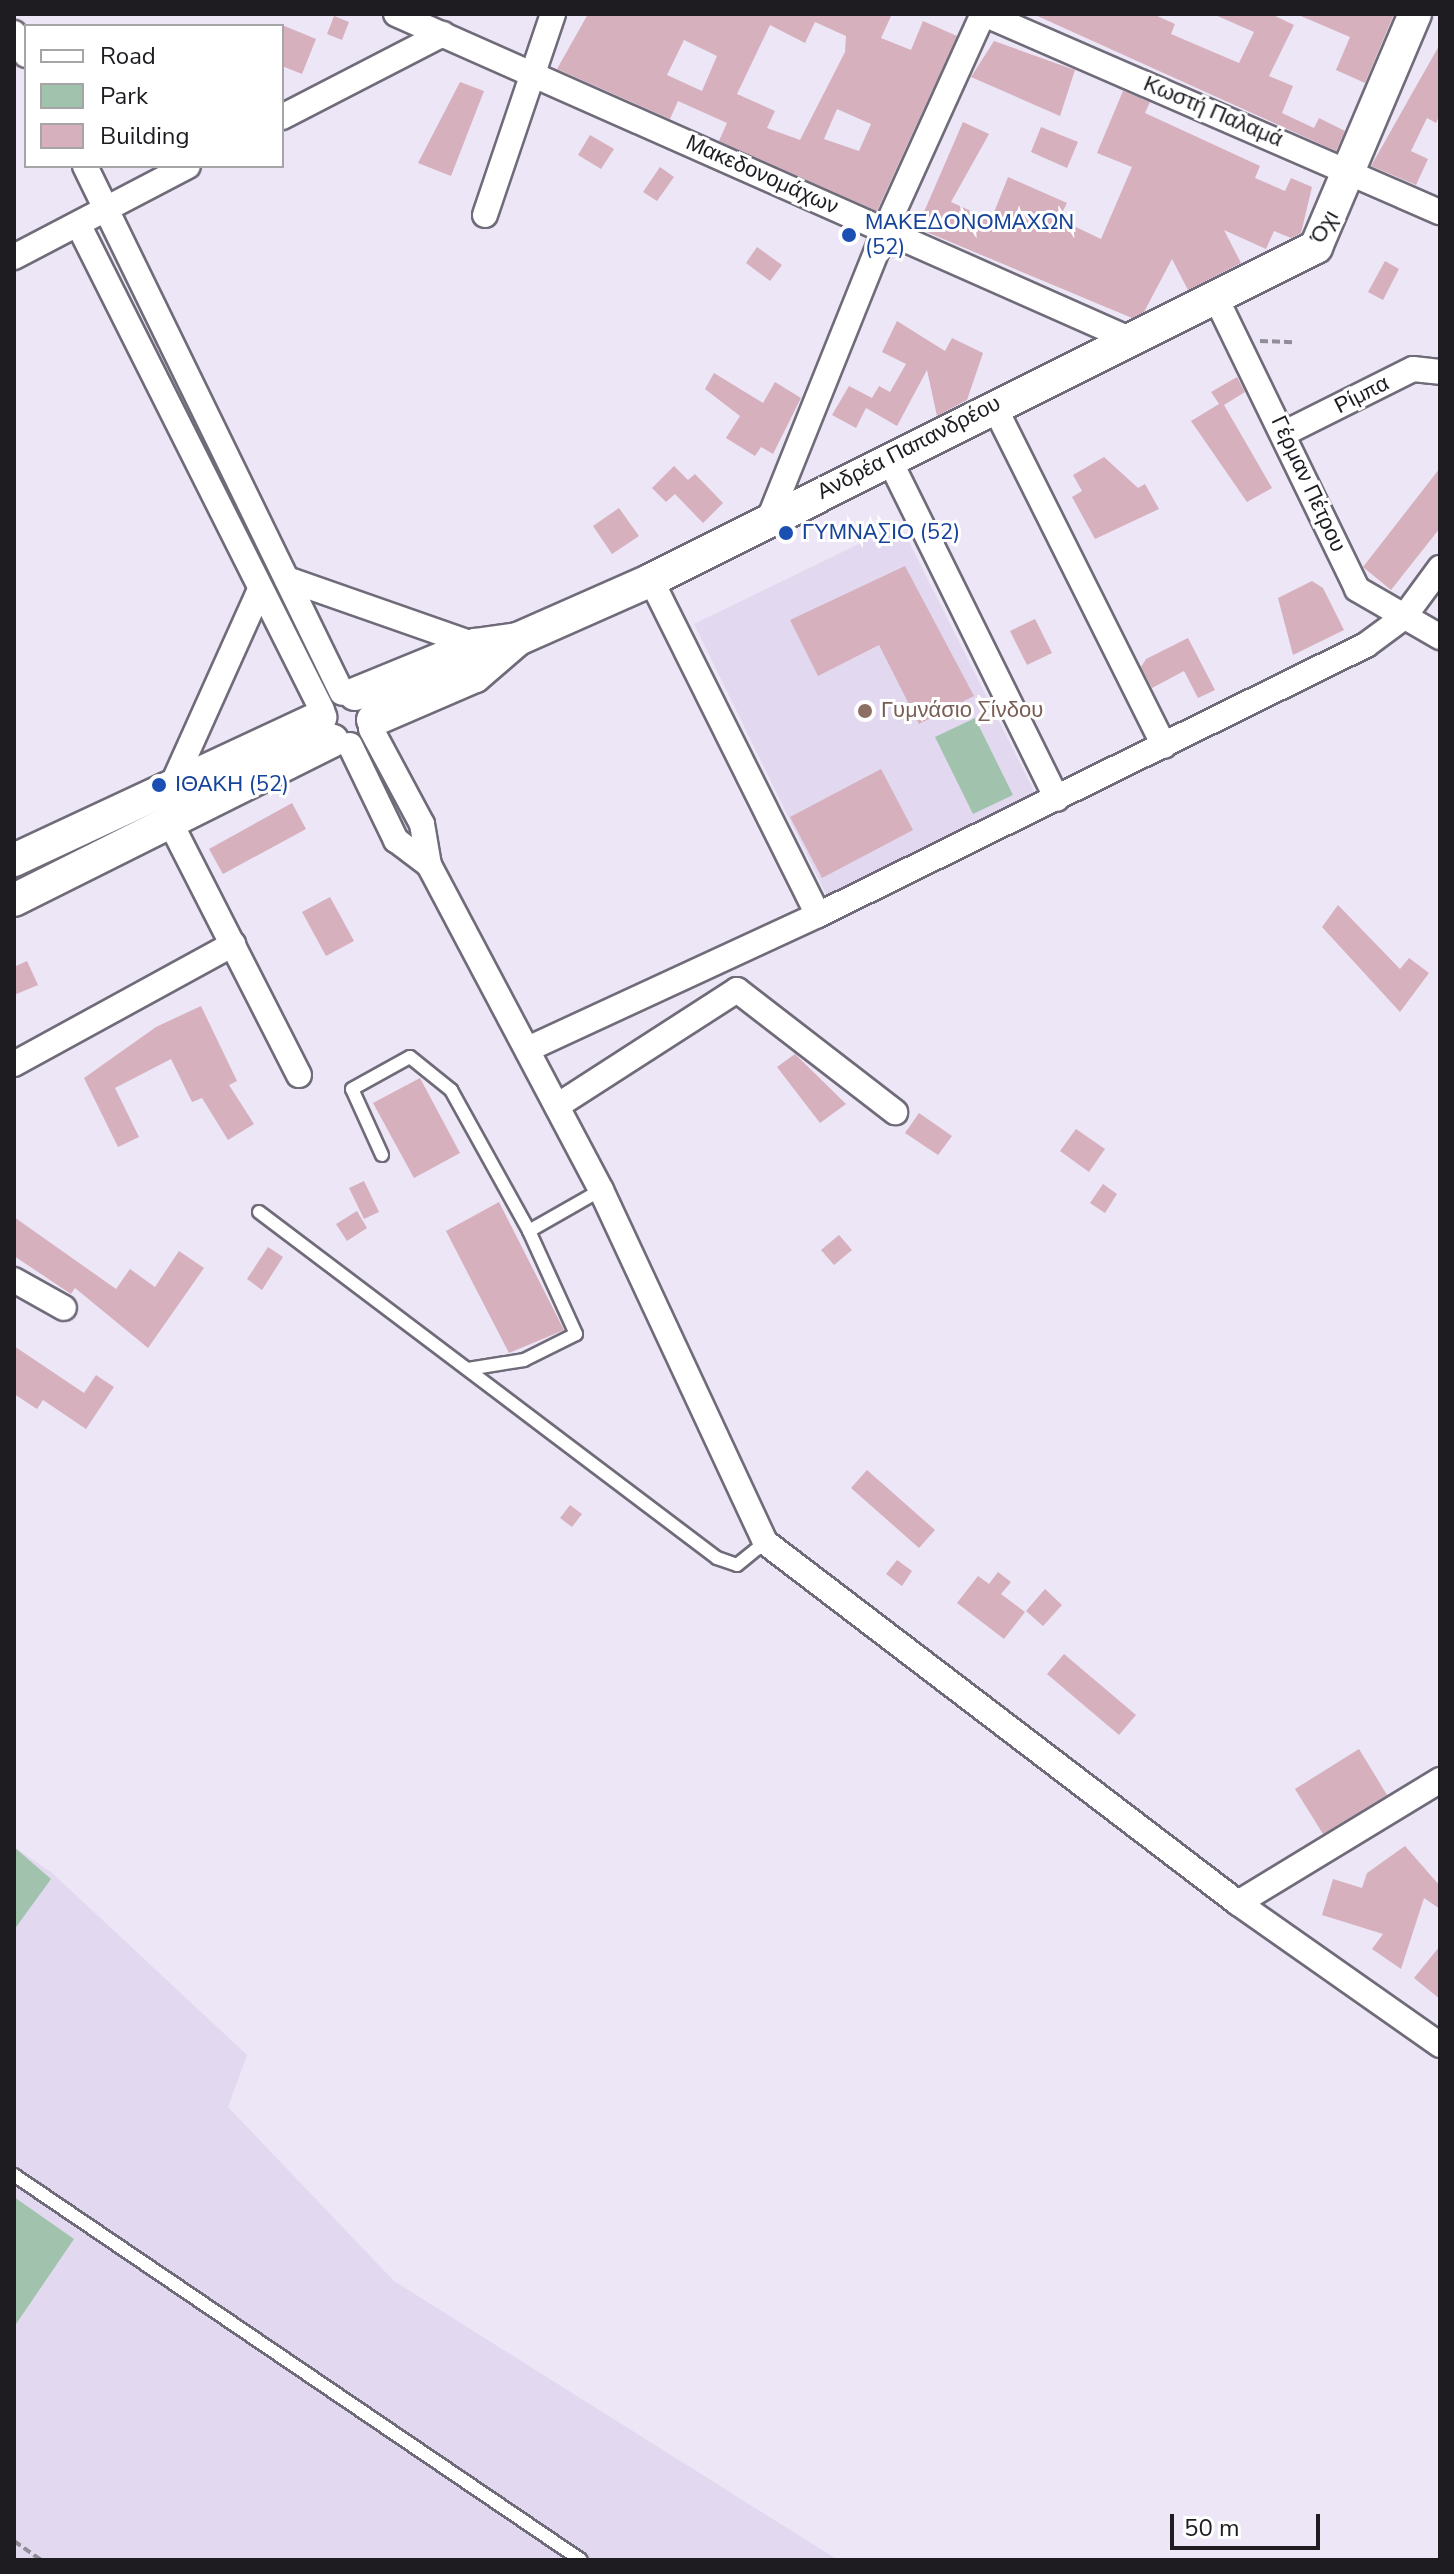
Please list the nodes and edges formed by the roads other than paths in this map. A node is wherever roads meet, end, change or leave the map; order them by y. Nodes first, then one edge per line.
1 (396, 14) edge
2 (553, 14) edge
3 (984, 14) edge
4 (1415, 14) edge
5 (14, 33) edge
6 (443, 34) junction
7 (24, 51) edge
8 (532, 72) junction
9 (284, 116) edge
10 (86, 168) edge
11 (184, 168) edge
12 (1352, 173) junction
13 (107, 208) junction
14 (1440, 212) edge
15 (485, 215) dead end
16 (78, 224) junction
17 (885, 230) junction
18 (14, 257) edge
19 (1214, 294) junction
20 (1127, 338) junction
21 (1440, 372) edge
22 (994, 406) junction
23 (205, 410) junction
24 (177, 424) junction
25 (1285, 433) junction
26 (889, 459) junction
27 (769, 519) junction
28 (1440, 568) edge
29 (287, 579) junction
30 (651, 580) junction
31 (260, 590) junction
32 (1404, 617) junction
33 (1440, 637) edge
34 (518, 639) junction
35 (475, 645) junction
36 (346, 719) junction
37 (1164, 746) junction
38 (174, 781) junction
39 (1057, 799) junction
40 (170, 822) junction
41 (14, 860) edge
42 (14, 900) edge
43 (818, 915) junction
44 (233, 944) junction
45 (528, 1049) junction
46 (14, 1064) edge
47 (299, 1075) dead end
48 (557, 1106) junction
49 (895, 1112) dead end
50 (382, 1155) dead end
51 (601, 1190) junction
52 (259, 1212) dead end
53 (529, 1231) junction
54 (14, 1280) edge
55 (64, 1308) dead end
56 (468, 1369) junction
57 (765, 1542) junction
58 (1440, 1780) edge
59 (1238, 1903) junction
60 (1440, 2045) edge
61 (14, 2175) edge
62 (581, 2560) edge

1 - 6 street, Μακεδονομάχων
2 - 8 street
3 - 12 street, Κωστή Παλαμά
3 - 17 street
4 - 12 street, Όχι
5 - 7 street
6 - 8 street, Μακεδονομάχων
6 - 9 street
8 - 15 street
8 - 17 street, Μακεδονομάχων
10 - 13 street
11 - 13 street
12 - 14 street, Κωστή Παλαμά
12 - 19 street, Όχι
13 - 16 street
13 - 23 street
16 - 18 street
16 - 24 street
17 - 20 street, Μακεδονομάχων
17 - 27 street
19 - 20 street, Όχι
19 - 25 street, Γέρμαν Πέτρου
20 - 22 street, Ανδρέα Παπανδρέου
21 - 25 street, Ρίμπα
22 - 26 street, Ανδρέα Παπανδρέου
22 - 37 street
23 - 24 street
23 - 29 street
24 - 31 street
25 - 32 street, Γέρμαν Πέτρου
26 - 27 street, Ανδρέα Παπανδρέου
26 - 39 street
27 - 30 street, Ανδρέα Παπανδρέου
28 - 32 street
29 - 35 street
29 - 36 street
30 - 34 street, Ανδρέα Παπανδρέου
30 - 43 street
31 - 36 street
31 - 38 street
32 - 33 street, Γέρμαν Πέτρου
32 - 37 street
34 - 35 street, Ανδρέα Παπανδρέου
34 - 36 street, Ανδρέα Παπανδρέου
35 - 36 street, Ανδρέα Παπανδρέου
36 - 38 street, Ανδρέα Παπανδρέου
36 - 40 street, Ανδρέα Παπανδρέου
36 - 45 street
37 - 39 street
38 - 41 street, Ανδρέα Παπανδρέου
39 - 43 street
40 - 42 street, Ανδρέα Παπανδρέου
40 - 44 street
43 - 45 street
44 - 46 street
44 - 47 street
45 - 48 street
48 - 49 street
48 - 51 street
50 - 53 lane
51 - 53 lane
51 - 57 street
52 - 56 lane
53 - 56 lane
54 - 55 street
56 - 57 lane
57 - 59 street
58 - 59 street
59 - 60 street
61 - 62 lane

